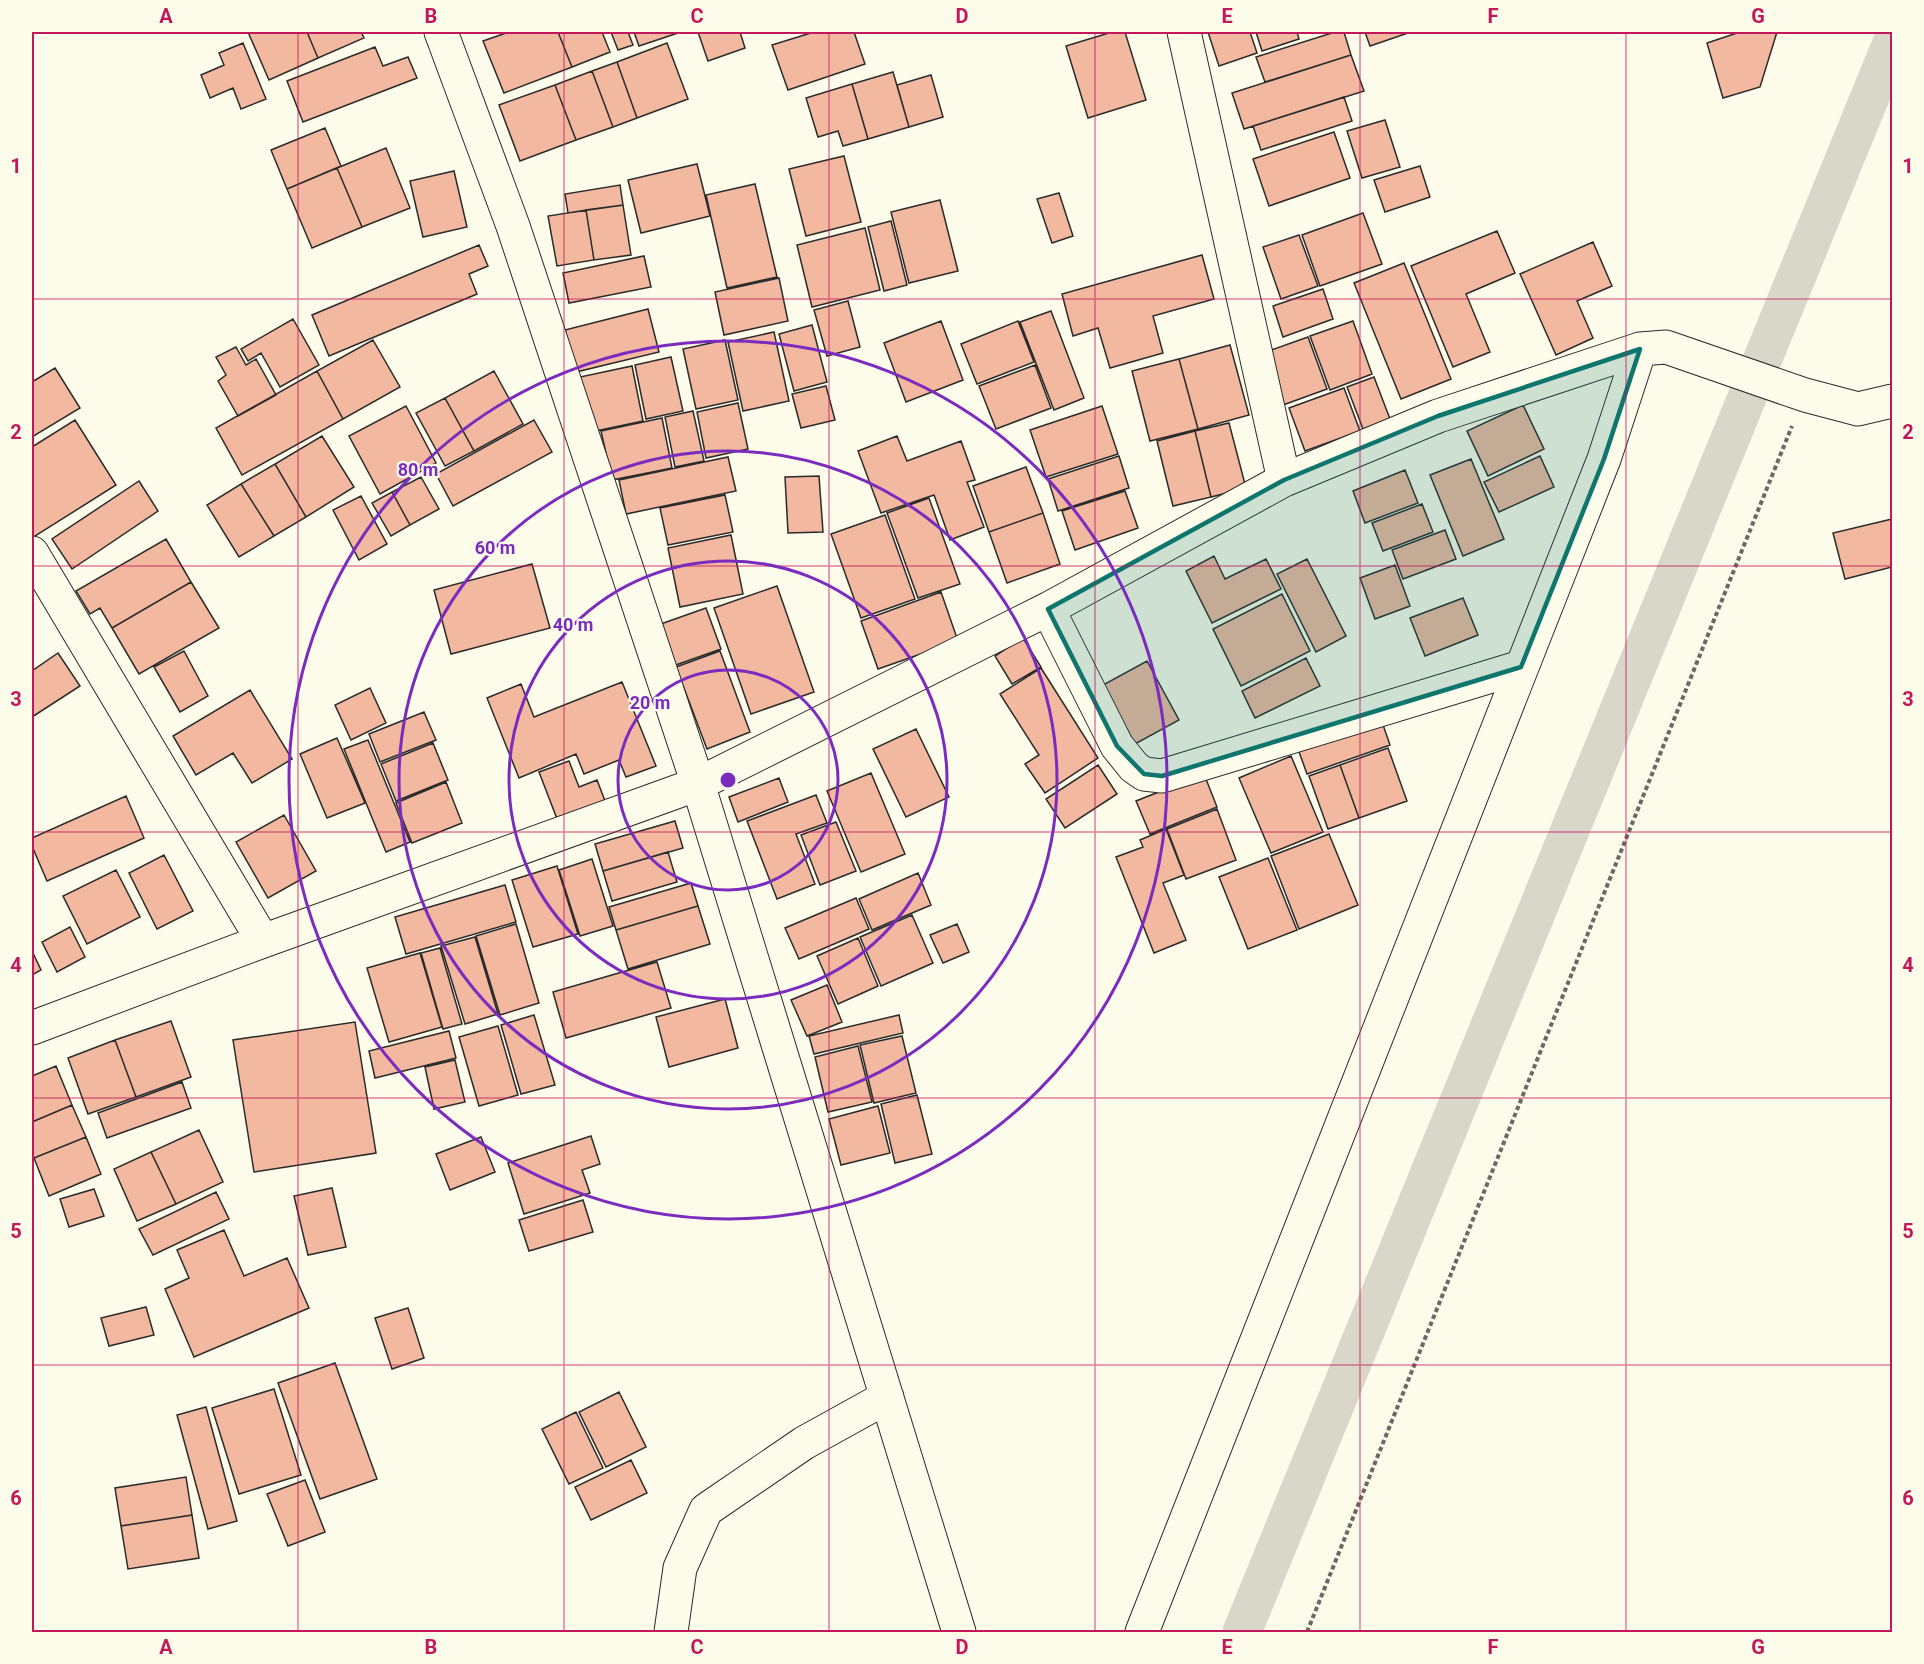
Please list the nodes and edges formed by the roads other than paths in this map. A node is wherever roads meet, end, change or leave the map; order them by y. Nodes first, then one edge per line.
1 (441, 32) edge
2 (1184, 32) edge
3 (1653, 348) junction
4 (1893, 401) edge
5 (1284, 480) junction
6 (32, 553) edge
7 (1048, 609) junction
8 (1521, 667) junction
9 (698, 784) junction
10 (263, 941) junction
11 (32, 1028) edge
12 (887, 1397) junction
13 (671, 1632) edge
14 (959, 1632) edge
15 (1142, 1632) edge

1 - 9 street
2 - 5 street
3 - 4 street
3 - 5 street
3 - 8 street
5 - 7 street
6 - 10 street
7 - 8 street
7 - 9 street
8 - 15 street
9 - 10 street
9 - 12 street
10 - 11 street
12 - 13 street
12 - 14 street

